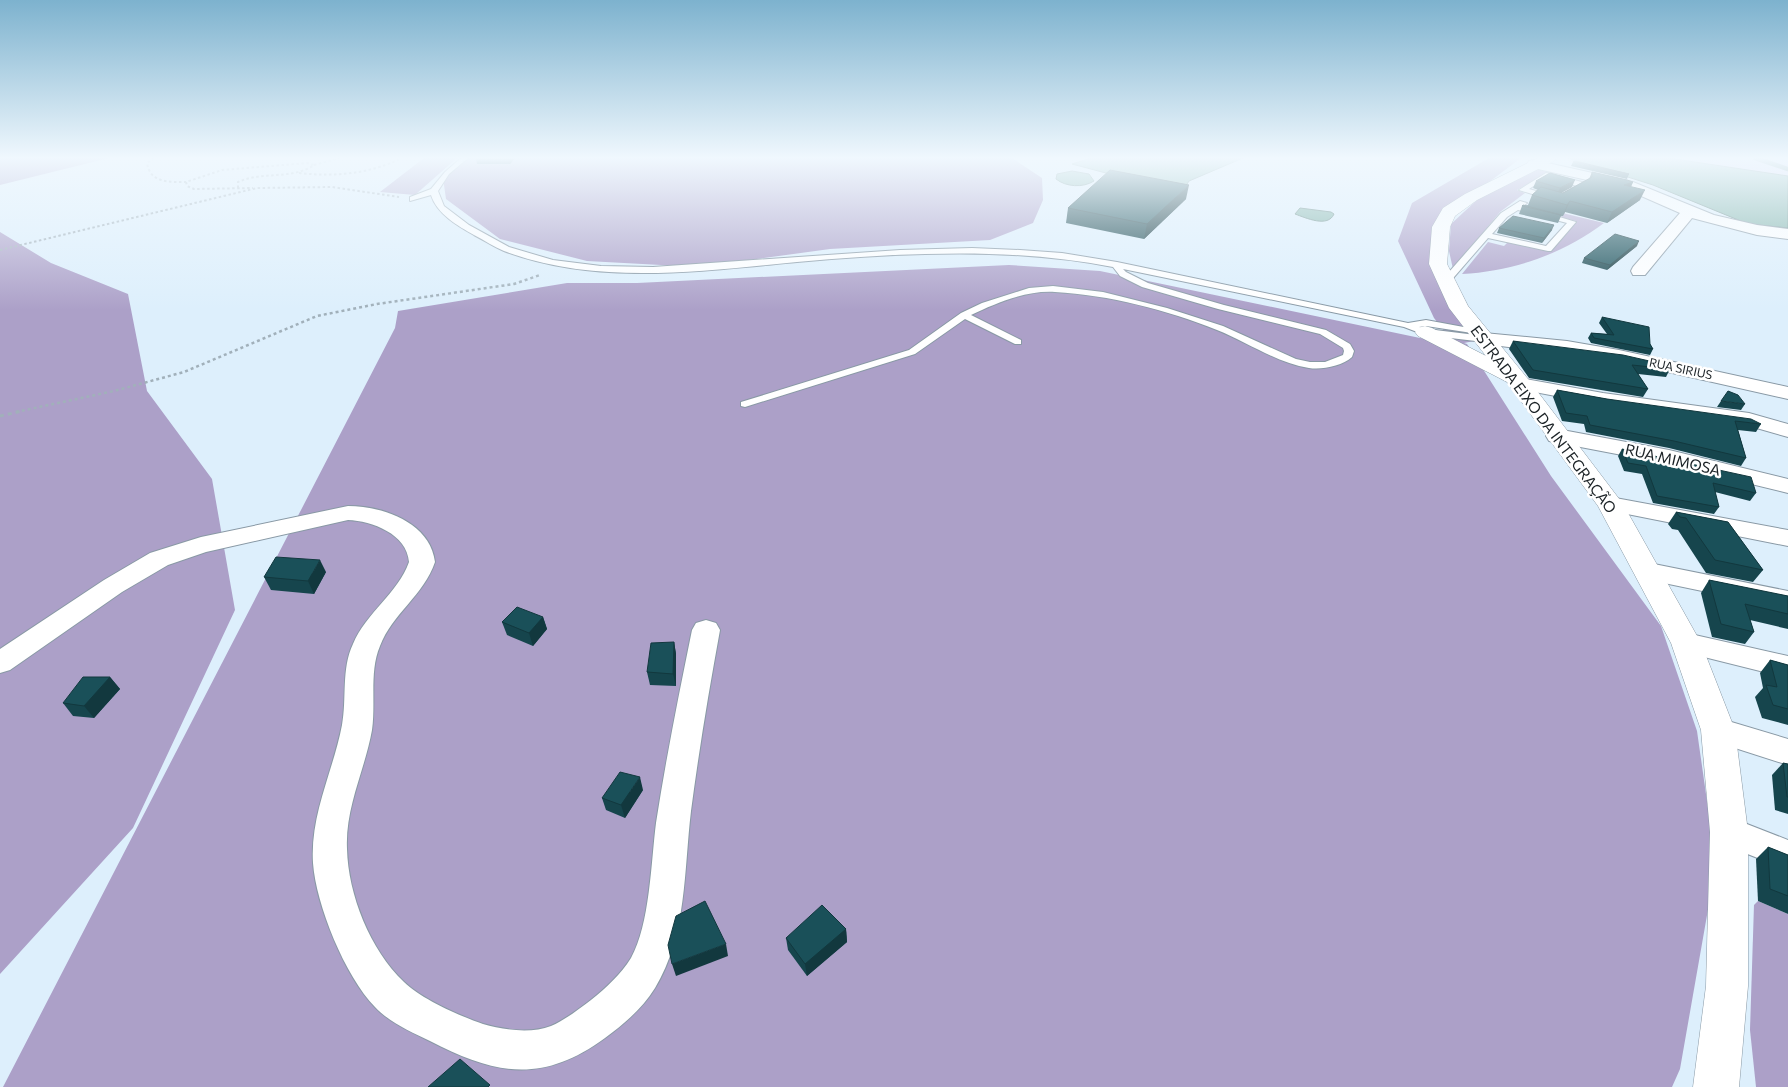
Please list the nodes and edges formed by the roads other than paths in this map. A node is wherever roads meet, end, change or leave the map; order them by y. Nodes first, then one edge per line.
1 (443, 209) edge
2 (1454, 209) edge
3 (1513, 209) edge
4 (1527, 209) edge
5 (1682, 209) edge
6 (1689, 212) junction
7 (1504, 215) junction
8 (1514, 217) edge
9 (1542, 224) edge
10 (1568, 229) junction
11 (1487, 235) junction
12 (1785, 235) edge
13 (1117, 266) junction
14 (1639, 271) dead end
15 (1445, 282) junction
16 (1459, 308) junction
17 (964, 315) junction
18 (1419, 327) junction
19 (1482, 337) junction
20 (1018, 342) dead end
21 (1520, 383) junction
22 (1788, 393) edge
23 (744, 404) dead end
24 (1788, 431) edge
25 (1557, 436) junction
26 (1788, 486) edge
27 (1610, 504) junction
28 (1788, 538) edge
29 (1650, 572) junction
30 (1788, 600) edge
31 (706, 630) dead end
32 (1686, 643) junction
33 (0, 663) edge
34 (1788, 667) edge
35 (1718, 730) junction
36 (1788, 752) edge
37 (1729, 832) junction
38 (1788, 855) edge
39 (1716, 1087) edge

1 - 13 lane
2 - 15 main road, ESTRADA EIXO DA INTEGRAÇÃO
3 - 7 lane
4 - 10 lane
5 - 6 street
6 - 12 street
6 - 14 street
7 - 8 lane
7 - 11 lane
9 - 10 lane
10 - 11 lane
11 - 15 lane
13 - 17 lane
13 - 18 lane
15 - 16 main road, ESTRADA EIXO DA INTEGRAÇÃO
16 - 18 main road
16 - 19 main road, ESTRADA EIXO DA INTEGRAÇÃO
17 - 20 lane
17 - 23 lane
18 - 19 lane
18 - 21 main road
19 - 21 main road, ESTRADA EIXO DA INTEGRAÇÃO
19 - 22 street, RUA SIRIUS
21 - 24 street
21 - 25 main road, ESTRADA EIXO DA INTEGRAÇÃO
25 - 26 street, RUA MIMOSA
25 - 27 main road, ESTRADA EIXO DA INTEGRAÇÃO
27 - 28 street
27 - 29 main road, ESTRADA EIXO DA INTEGRAÇÃO
29 - 30 street
29 - 32 main road, ESTRADA EIXO DA INTEGRAÇÃO
31 - 33 street
32 - 34 street
32 - 35 main road, ESTRADA EIXO DA INTEGRAÇÃO
35 - 36 street
35 - 37 main road, ESTRADA EIXO DA INTEGRAÇÃO
37 - 38 street
37 - 39 main road, ESTRADA EIXO DA INTEGRAÇÃO

